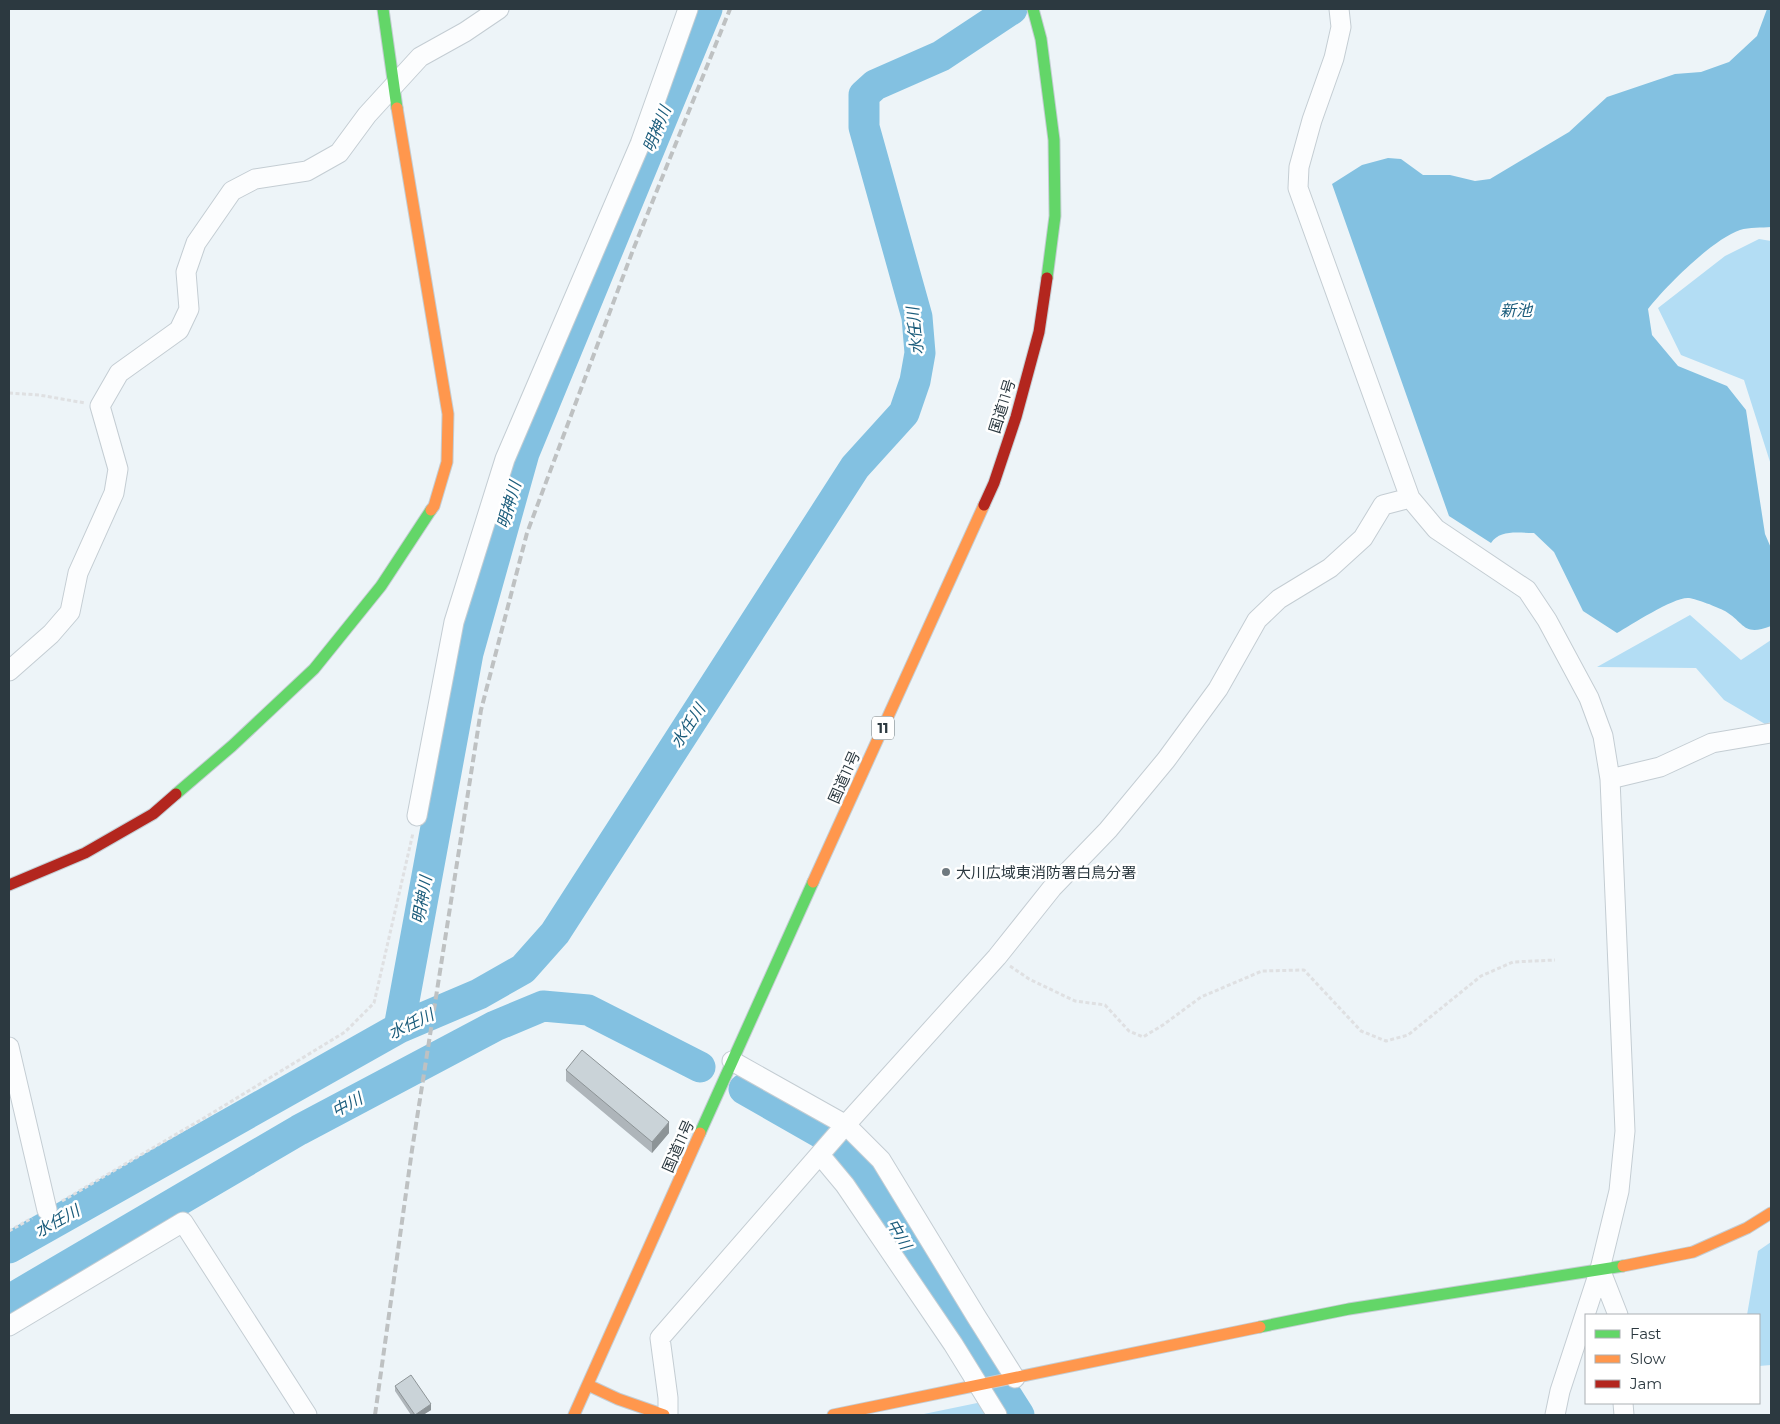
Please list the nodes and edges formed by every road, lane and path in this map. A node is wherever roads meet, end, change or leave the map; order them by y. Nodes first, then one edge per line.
1 (383, 9) edge
2 (498, 9) edge
3 (688, 9) edge
4 (1033, 9) edge
5 (1339, 9) edge
6 (394, 86) junction
7 (9, 393) edge
8 (100, 406) junction
9 (1410, 498) junction
10 (9, 671) edge
11 (1771, 733) edge
12 (1610, 779) junction
13 (417, 816) joint
14 (9, 885) edge
15 (1555, 960) dead end
16 (1029, 979) dead end
17 (9, 1047) edge
18 (732, 1061) junction
19 (844, 1128) junction
20 (820, 1155) junction
21 (47, 1210) junction
22 (1771, 1213) edge
23 (9, 1231) edge
24 (1600, 1269) junction
25 (1585, 1314) edge
26 (1618, 1314) edge
27 (1585, 1315) edge
28 (9, 1326) edge
29 (1015, 1378) junction
30 (588, 1385) junction
31 (977, 1386) junction
32 (307, 1415) edge
33 (574, 1415) edge
34 (666, 1415) edge
35 (833, 1415) edge
36 (997, 1415) edge
37 (1555, 1415) edge

1 - 6 main road
2 - 6 street
3 - 13 street
4 - 18 main road, 国道11号 / 11
5 - 9 street
6 - 8 street
6 - 14 main road
7 - 8 path
8 - 10 street
9 - 12 street
9 - 19 street
11 - 12 street
12 - 24 street
13 - 21 path
15 - 16 path
17 - 21 street
18 - 19 street
18 - 30 main road, 国道11号 / 11
19 - 20 street
19 - 29 street
20 - 31 street
20 - 34 street
21 - 23 path
22 - 24 main road
24 - 25 street
24 - 26 street
24 - 29 main road
27 - 37 street
28 - 32 street
29 - 31 main road
30 - 33 main road, 国道11号 / 11
30 - 34 main road
31 - 35 main road
31 - 36 street

